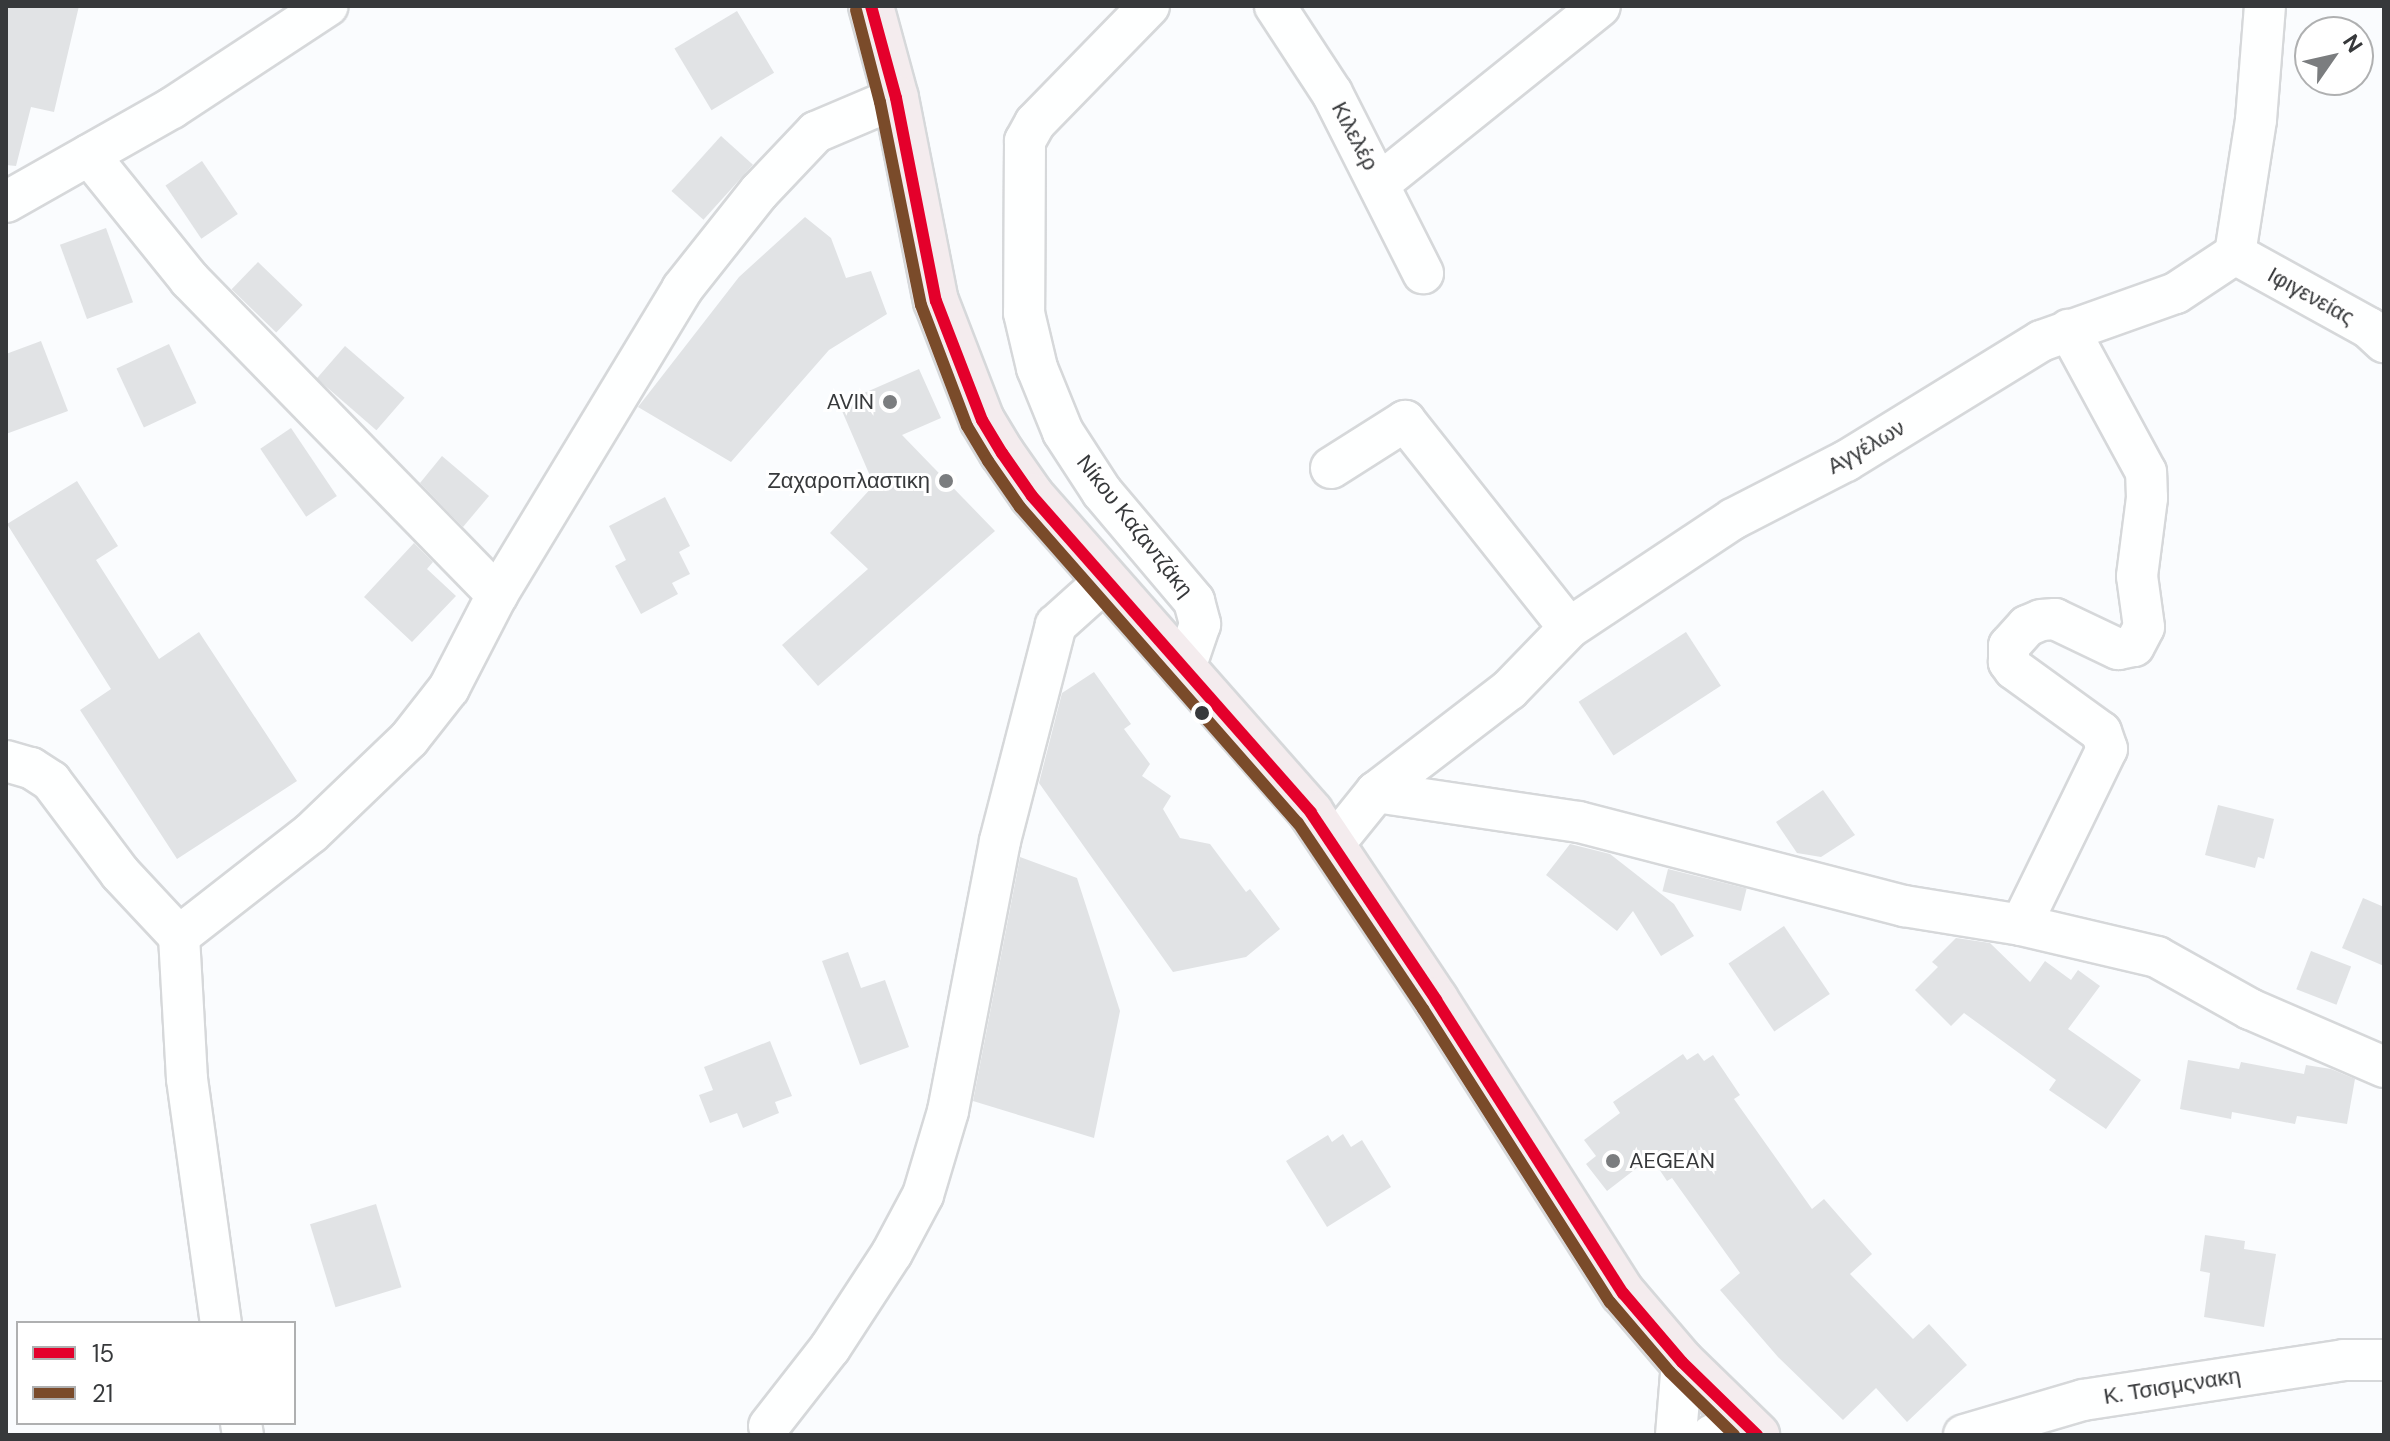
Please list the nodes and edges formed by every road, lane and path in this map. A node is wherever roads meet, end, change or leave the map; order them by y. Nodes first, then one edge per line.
1 (327, 6) edge
2 (871, 6) edge
3 (1149, 6) edge
4 (1275, 6) edge
5 (1600, 6) edge
6 (2265, 6) edge
7 (896, 98) junction
8 (89, 155) junction
9 (1380, 183) junction
10 (6, 202) edge
11 (2235, 254) junction
12 (1423, 273) dead end
13 (2069, 330) junction
14 (2384, 342) edge
15 (1331, 468) dead end
16 (1106, 580) junction
17 (497, 595) junction
18 (1569, 628) junction
19 (1184, 671) junction
20 (6, 761) edge
21 (1376, 792) junction
22 (1334, 844) junction
23 (2021, 925) junction
24 (179, 936) junction
25 (2384, 1067) edge
26 (221, 1321) edge
27 (2384, 1360) edge
28 (1682, 1362) junction
29 (1738, 1431) edge
30 (770, 1432) edge
31 (1676, 1435) edge
32 (1964, 1435) edge

1 - 8 street
2 - 7 main road
3 - 19 street, Νίκου Καζαντζάκη
4 - 9 street, Κιλελέρ
5 - 9 street
6 - 11 street
7 - 16 main road
7 - 17 street
8 - 10 street
8 - 17 street
9 - 12 street, Κιλελέρ
11 - 13 street, Αγγέλων
11 - 14 street, Ιφιγενείας
13 - 18 street, Αγγέλων
13 - 23 street
15 - 18 street
16 - 19 main road
16 - 30 street
17 - 24 street
18 - 21 street, Αγγέλων
19 - 22 main road
20 - 24 street
21 - 22 street, Αγγέλων
21 - 23 street
22 - 28 main road
23 - 25 street
24 - 26 street
27 - 32 street, Κ. Τσισμςνακη
28 - 29 main road
28 - 31 street

